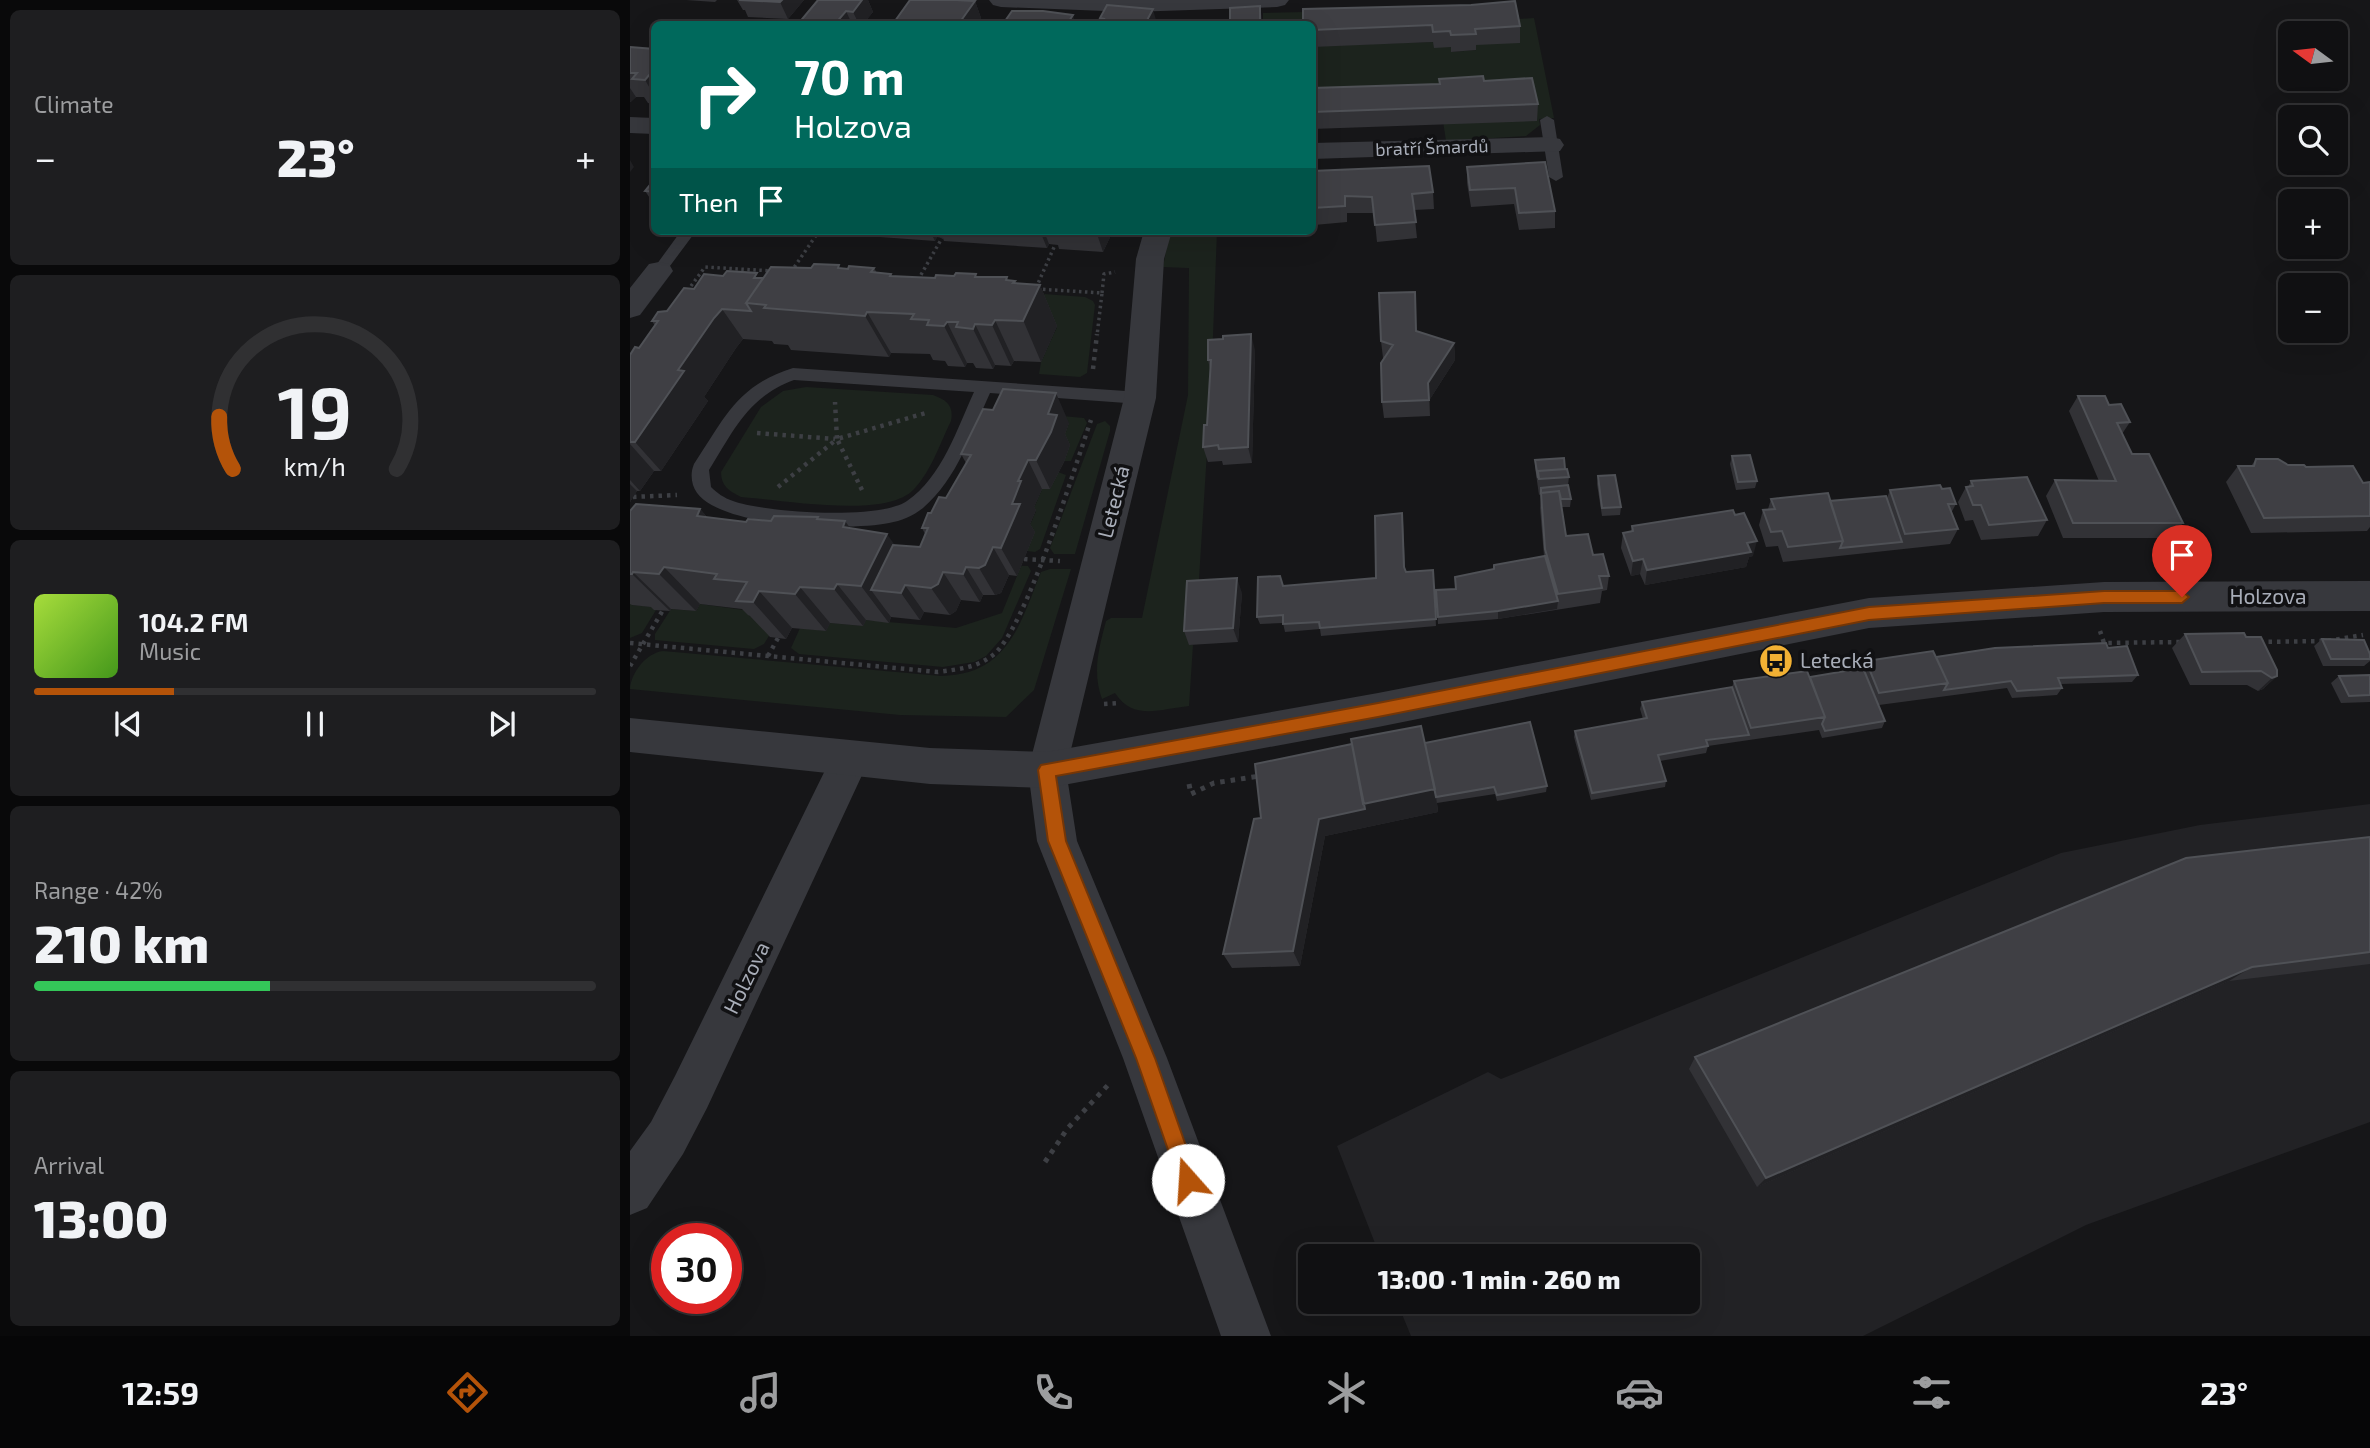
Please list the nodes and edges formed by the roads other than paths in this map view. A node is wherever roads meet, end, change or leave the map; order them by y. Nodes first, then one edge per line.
1 (1001, 0) edge
2 (1277, 0) edge
3 (1205, 13) edge
4 (630, 125) edge
5 (651, 127) edge
6 (1549, 132) joint
7 (1316, 151) edge
8 (1556, 177) dead end
9 (686, 235) edge
10 (1157, 235) edge
11 (659, 271) joint
12 (630, 308) edge
13 (982, 392) junction
14 (1140, 398) junction
15 (2370, 596) edge
16 (630, 735) edge
17 (851, 758) junction
18 (1047, 770) junction
19 (630, 1191) edge
20 (1246, 1336) edge

1 - 3 street
2 - 3 street
4 - 5 street
6 - 7 street, bratří Šmardů
6 - 8 lane
9 - 11 lane
10 - 14 street, Letecká
11 - 12 street
13 - 13 lane
13 - 14 lane
14 - 18 street, Letecká
15 - 18 street, Holzova
16 - 17 street, Holzova
17 - 18 street, Holzova
17 - 19 street, Holzova
18 - 20 street

